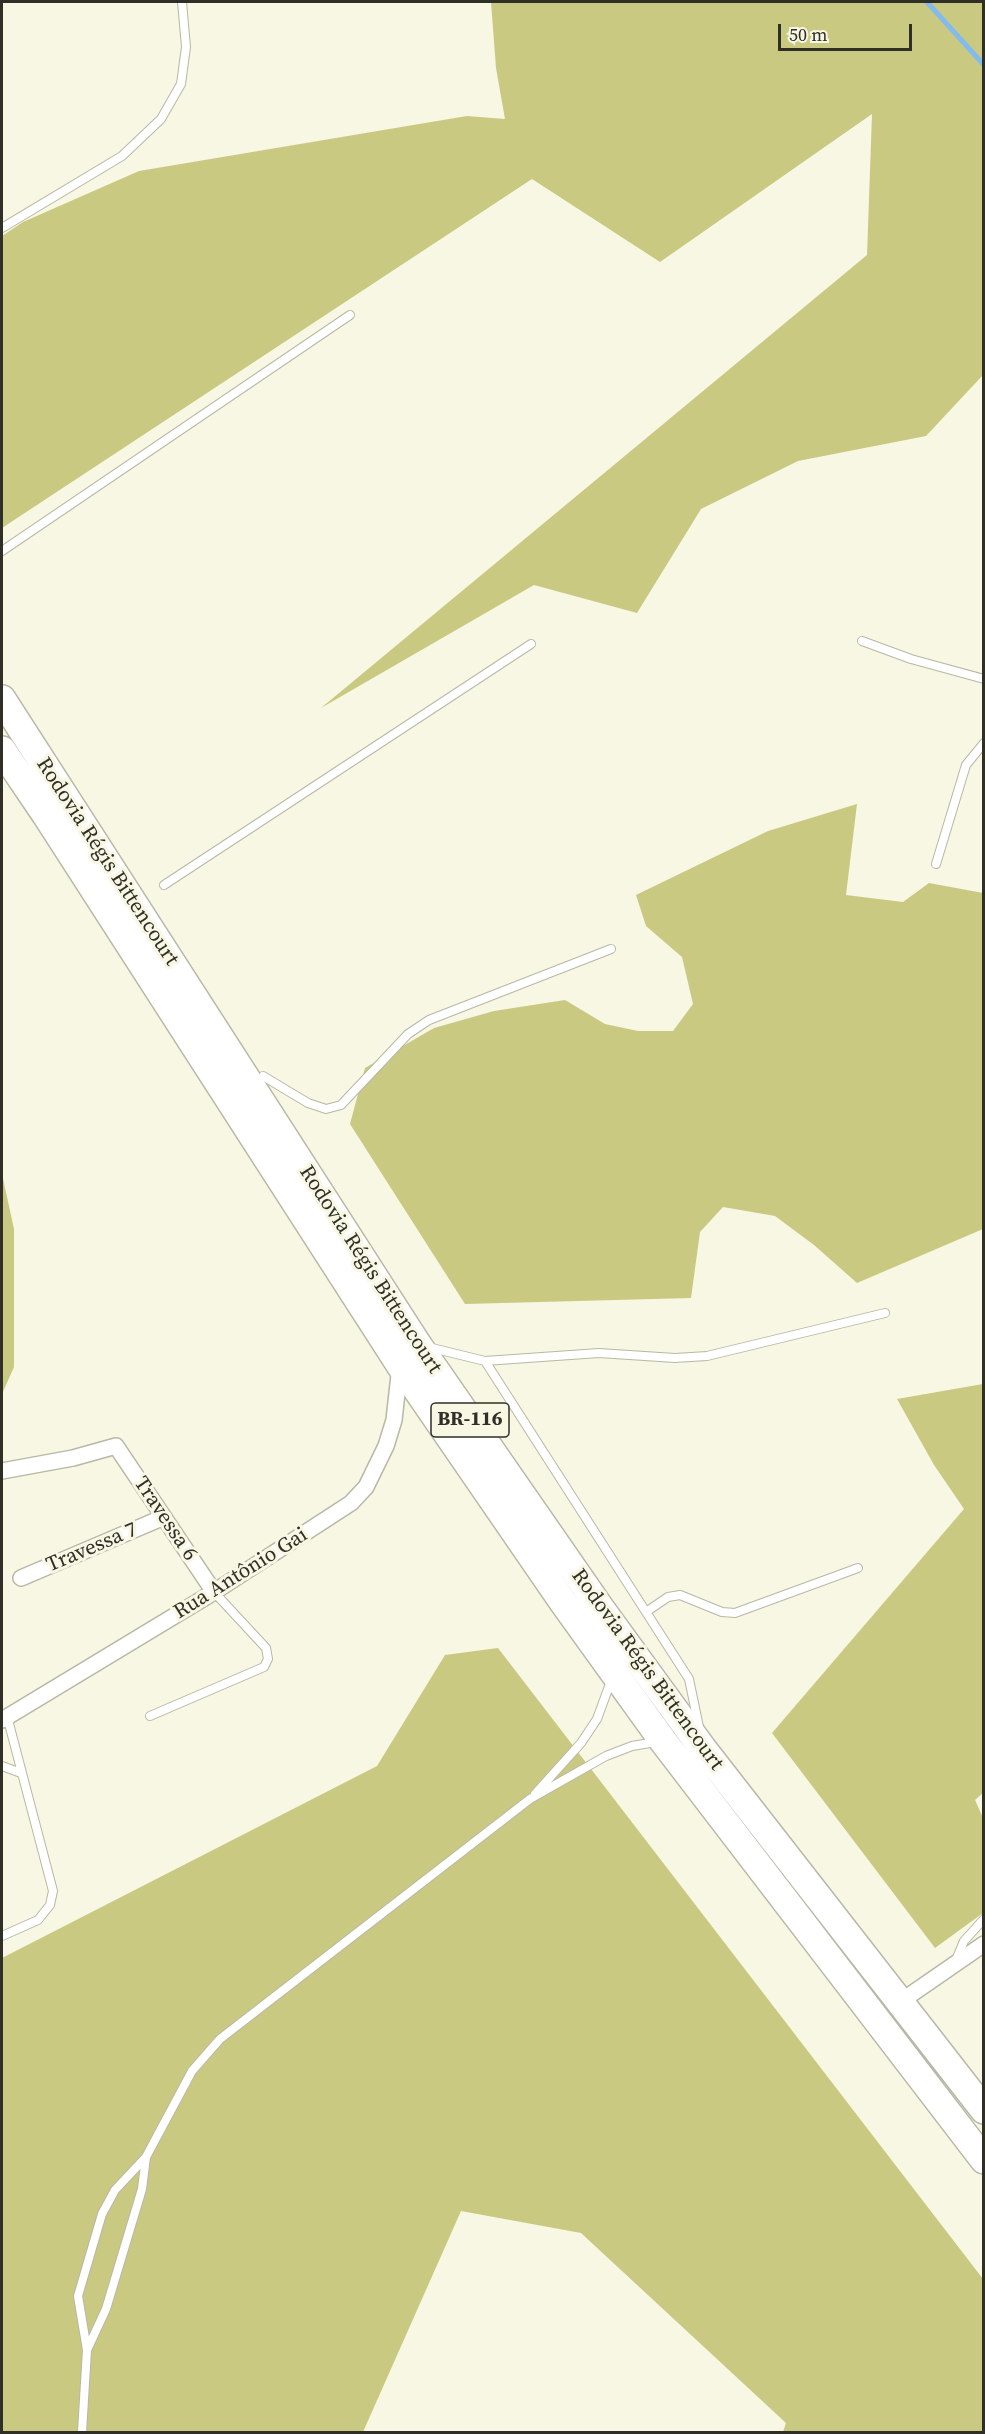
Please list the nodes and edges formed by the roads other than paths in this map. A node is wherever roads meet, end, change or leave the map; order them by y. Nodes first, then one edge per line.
1 (183, 2) edge
2 (2, 228) edge
3 (350, 315) dead end
4 (2, 551) edge
5 (862, 641) dead end
6 (531, 644) dead end
7 (984, 679) edge
8 (2, 699) edge
9 (984, 743) edge
10 (2, 750) edge
11 (936, 864) dead end
12 (164, 885) dead end
13 (611, 949) dead end
14 (263, 1076) dead end
15 (885, 1313) dead end
16 (418, 1345) junction
17 (485, 1360) junction
18 (400, 1365) junction
19 (2, 1471) edge
20 (164, 1518) junction
21 (858, 1568) dead end
22 (21, 1578) dead end
23 (214, 1592) junction
24 (646, 1612) junction
25 (614, 1674) junction
26 (3, 1714) edge
27 (150, 1716) dead end
28 (663, 1741) junction
29 (704, 1749) junction
30 (2, 1766) edge
31 (21, 1773) junction
32 (530, 1799) junction
33 (984, 1919) edge
34 (2, 1936) edge
35 (984, 1944) edge
36 (954, 1964) junction
37 (900, 2002) junction
38 (984, 2110) edge
39 (146, 2157) junction
40 (984, 2160) edge
41 (87, 2350) junction
42 (82, 2433) edge

1 - 2 lane
3 - 4 lane
5 - 7 lane
6 - 12 lane
8 - 16 highway, Rodovia Régis Bittencourt / BR-116
9 - 11 lane
10 - 18 highway, Rodovia Régis Bittencourt / BR-116
13 - 14 lane
15 - 17 lane
16 - 17 lane
16 - 29 highway, Rodovia Régis Bittencourt / BR-116
17 - 24 lane
18 - 23 street, Rua Antônio Gai
18 - 25 highway, Rodovia Régis Bittencourt / BR-116
19 - 20 street, Travessa 6
20 - 22 street, Travessa 7
20 - 23 street, Travessa 6
21 - 24 lane
23 - 26 street, Rua Antônio Gai
23 - 27 lane
24 - 29 lane
25 - 28 highway, Rodovia Régis Bittencourt / BR-116
25 - 32 lane
26 - 31 lane
28 - 32 lane
28 - 40 highway, Rodovia Régis Bittencourt / BR-116
29 - 37 highway, Rodovia Régis Bittencourt / BR-116
30 - 31 lane
31 - 34 lane
32 - 39 lane
33 - 36 lane
35 - 36 street
36 - 37 street
37 - 38 highway, Rodovia Régis Bittencourt / BR-116
39 - 41 lane
39 - 41 lane
41 - 42 lane

